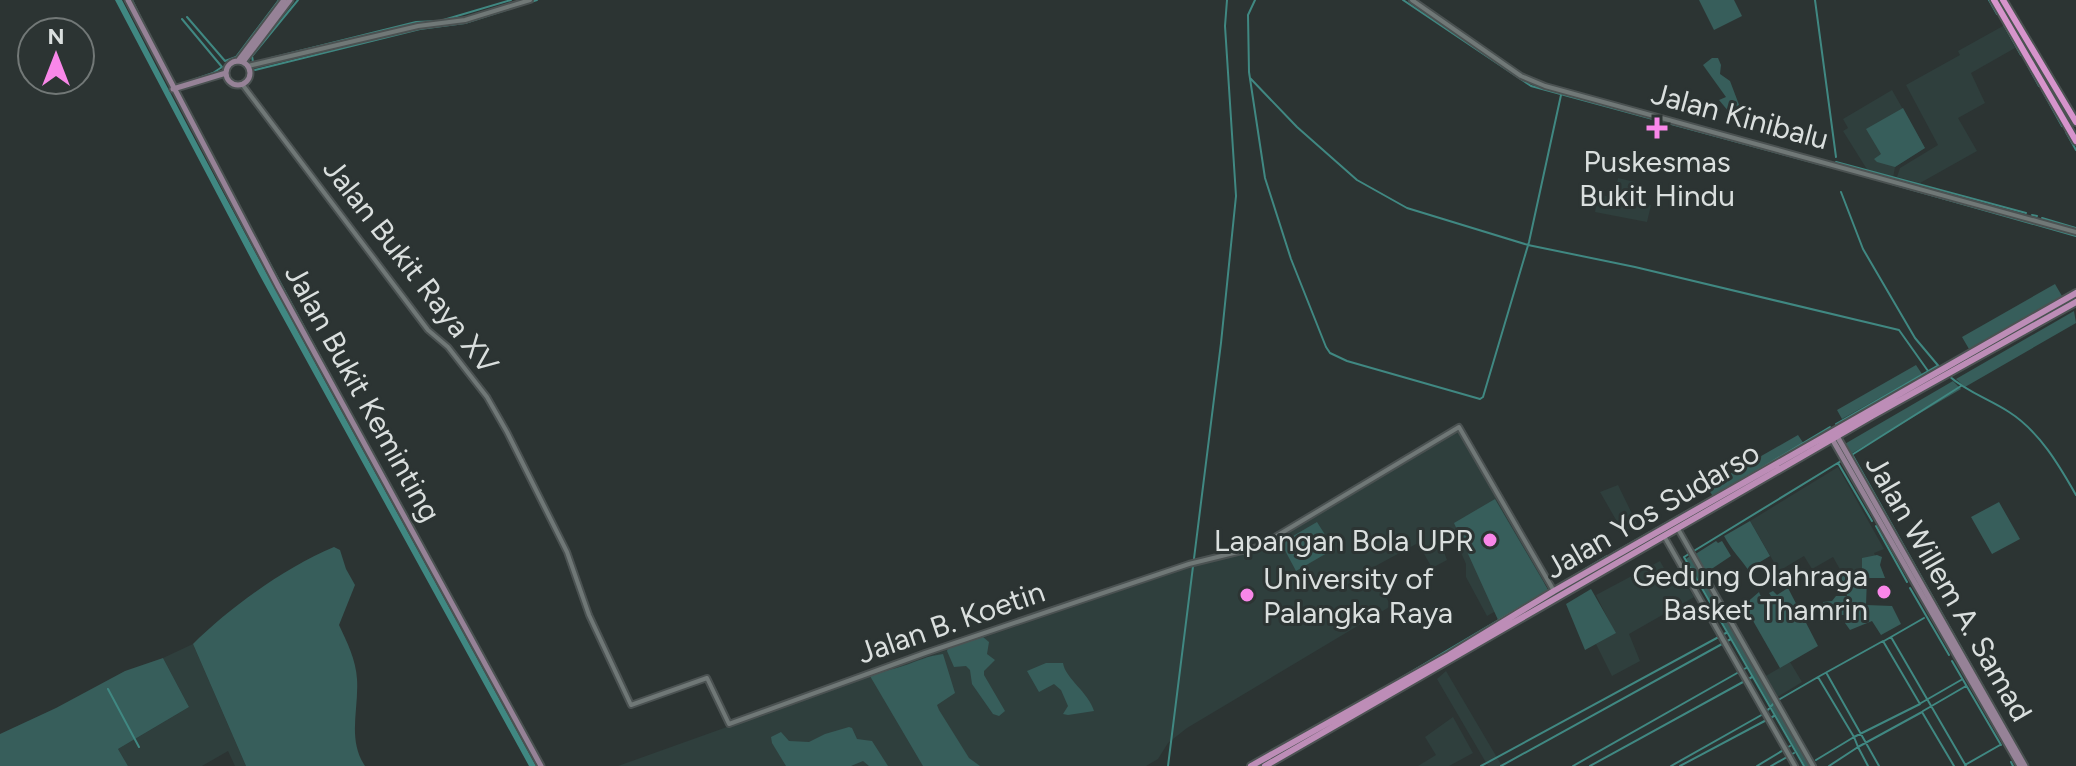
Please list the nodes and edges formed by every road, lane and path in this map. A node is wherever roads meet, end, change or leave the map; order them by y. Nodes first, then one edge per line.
1 (128, 0) edge
2 (287, 0) edge
3 (530, 0) edge
4 (1412, 0) edge
5 (1994, 0) edge
6 (2003, 0) edge
7 (2008, 8) junction
8 (2001, 12) junction
9 (243, 63) junction
10 (226, 73) junction
11 (242, 84) junction
12 (173, 89) junction
13 (2076, 122) edge
14 (2076, 141) edge
15 (2076, 232) edge
16 (2076, 293) edge
17 (2076, 302) edge
18 (1945, 372) junction
19 (1833, 436) junction
20 (1773, 470) junction
21 (1678, 529) junction
22 (1664, 536) junction
23 (1614, 561) junction
24 (1554, 591) junction
25 (707, 678) joint
26 (1304, 741) junction
27 (541, 766) edge
28 (1251, 766) edge
29 (1265, 766) edge
30 (1795, 766) edge
31 (1813, 766) edge
32 (2022, 766) edge

1 - 12 main road, Jalan Bukit Keminting
2 - 9 main road
3 - 9 street
4 - 15 street, Jalan Kinibalu
5 - 8 highway
6 - 7 highway
7 - 8 highway
7 - 13 highway
8 - 14 highway
9 - 10 main road
9 - 11 main road
10 - 11 main road
10 - 12 main road
11 - 25 street, Jalan Bukit Raya XV
12 - 27 main road, Jalan Bukit Keminting
16 - 18 main road, Jalan Yos Sudarso
17 - 18 main road, Jalan Yos Sudarso
18 - 19 main road, Jalan Yos Sudarso
19 - 20 main road, Jalan Yos Sudarso
19 - 32 main road, Jalan Willem A. Samad
20 - 21 main road, Jalan Yos Sudarso
20 - 23 main road, Jalan Yos Sudarso
21 - 22 main road, Jalan Yos Sudarso
21 - 31 street
22 - 23 main road, Jalan Yos Sudarso
22 - 30 street
23 - 24 main road, Jalan Yos Sudarso
23 - 26 main road, Jalan Yos Sudarso
24 - 25 street, Jalan B. Koetin
24 - 26 main road, Jalan Yos Sudarso
26 - 28 main road, Jalan Yos Sudarso
26 - 29 main road, Jalan Yos Sudarso

